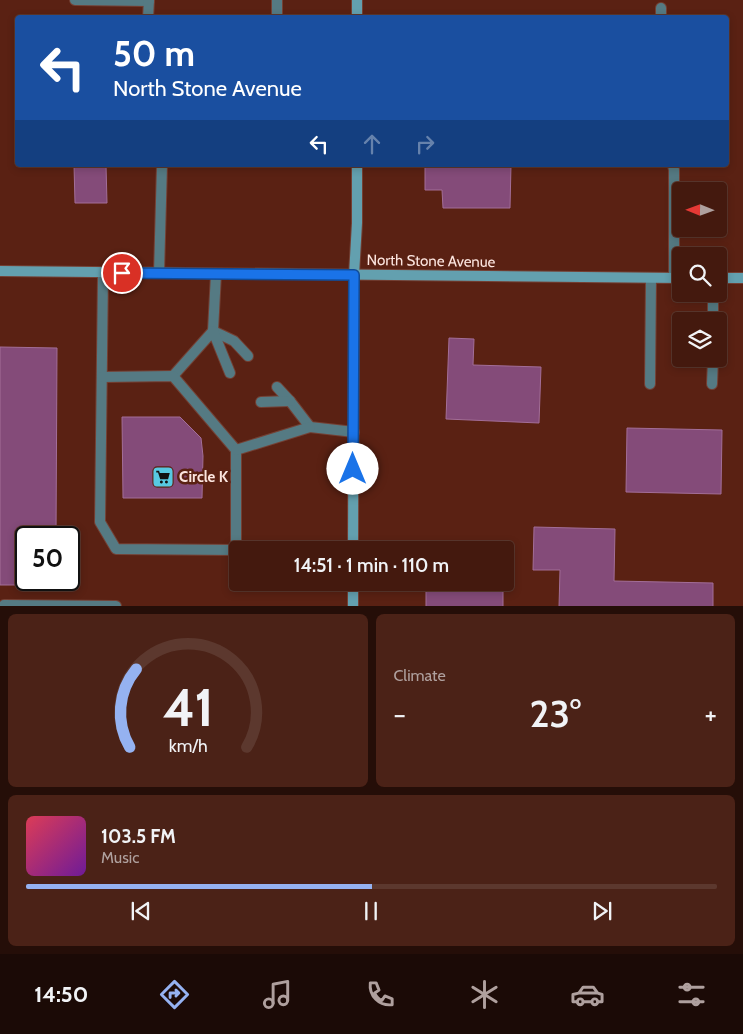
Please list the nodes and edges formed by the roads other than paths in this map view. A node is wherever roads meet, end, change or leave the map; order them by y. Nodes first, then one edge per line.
1 (75, 0) edge
2 (277, 0) edge
3 (357, 0) edge
4 (149, 1) edge
5 (148, 15) edge
6 (277, 15) edge
7 (357, 15) edge
8 (162, 167) edge
9 (357, 167) edge
10 (673, 167) edge
11 (677, 247) edge
12 (0, 271) edge
13 (103, 273) junction
14 (159, 273) junction
15 (216, 274) junction
16 (354, 275) junction
17 (651, 278) junction
18 (672, 278) edge
19 (727, 278) edge
20 (743, 278) edge
21 (213, 331) junction
22 (248, 356) dead end
23 (713, 367) edge
24 (230, 373) dead end
25 (172, 376) junction
26 (102, 377) junction
27 (650, 384) dead end
28 (712, 384) dead end
29 (277, 387) dead end
30 (290, 400) junction
31 (261, 402) dead end
32 (310, 427) junction
33 (354, 432) junction
34 (236, 450) junction
35 (237, 541) edge
36 (353, 541) edge
37 (229, 550) edge
38 (353, 591) edge
39 (4, 605) dead end
40 (116, 606) edge
41 (352, 606) edge

1 - 4 lane
2 - 6 lane
3 - 7 main road
4 - 5 lane
8 - 14 lane
9 - 16 main road
10 - 11 lane
12 - 13 main road, North Stone Avenue
13 - 14 main road, North Stone Avenue
13 - 26 lane
14 - 15 main road, North Stone Avenue
15 - 16 main road, North Stone Avenue
15 - 21 lane
16 - 17 main road, North Stone Avenue
16 - 33 main road
17 - 18 main road, North Stone Avenue
17 - 27 lane
19 - 20 main road
21 - 22 lane
21 - 24 lane
21 - 25 lane
23 - 28 lane
25 - 26 lane
25 - 34 lane
26 - 37 lane
29 - 30 lane
30 - 31 lane
30 - 32 lane
32 - 33 lane
32 - 34 lane
33 - 36 main road
34 - 35 lane
38 - 41 main road
39 - 40 lane

